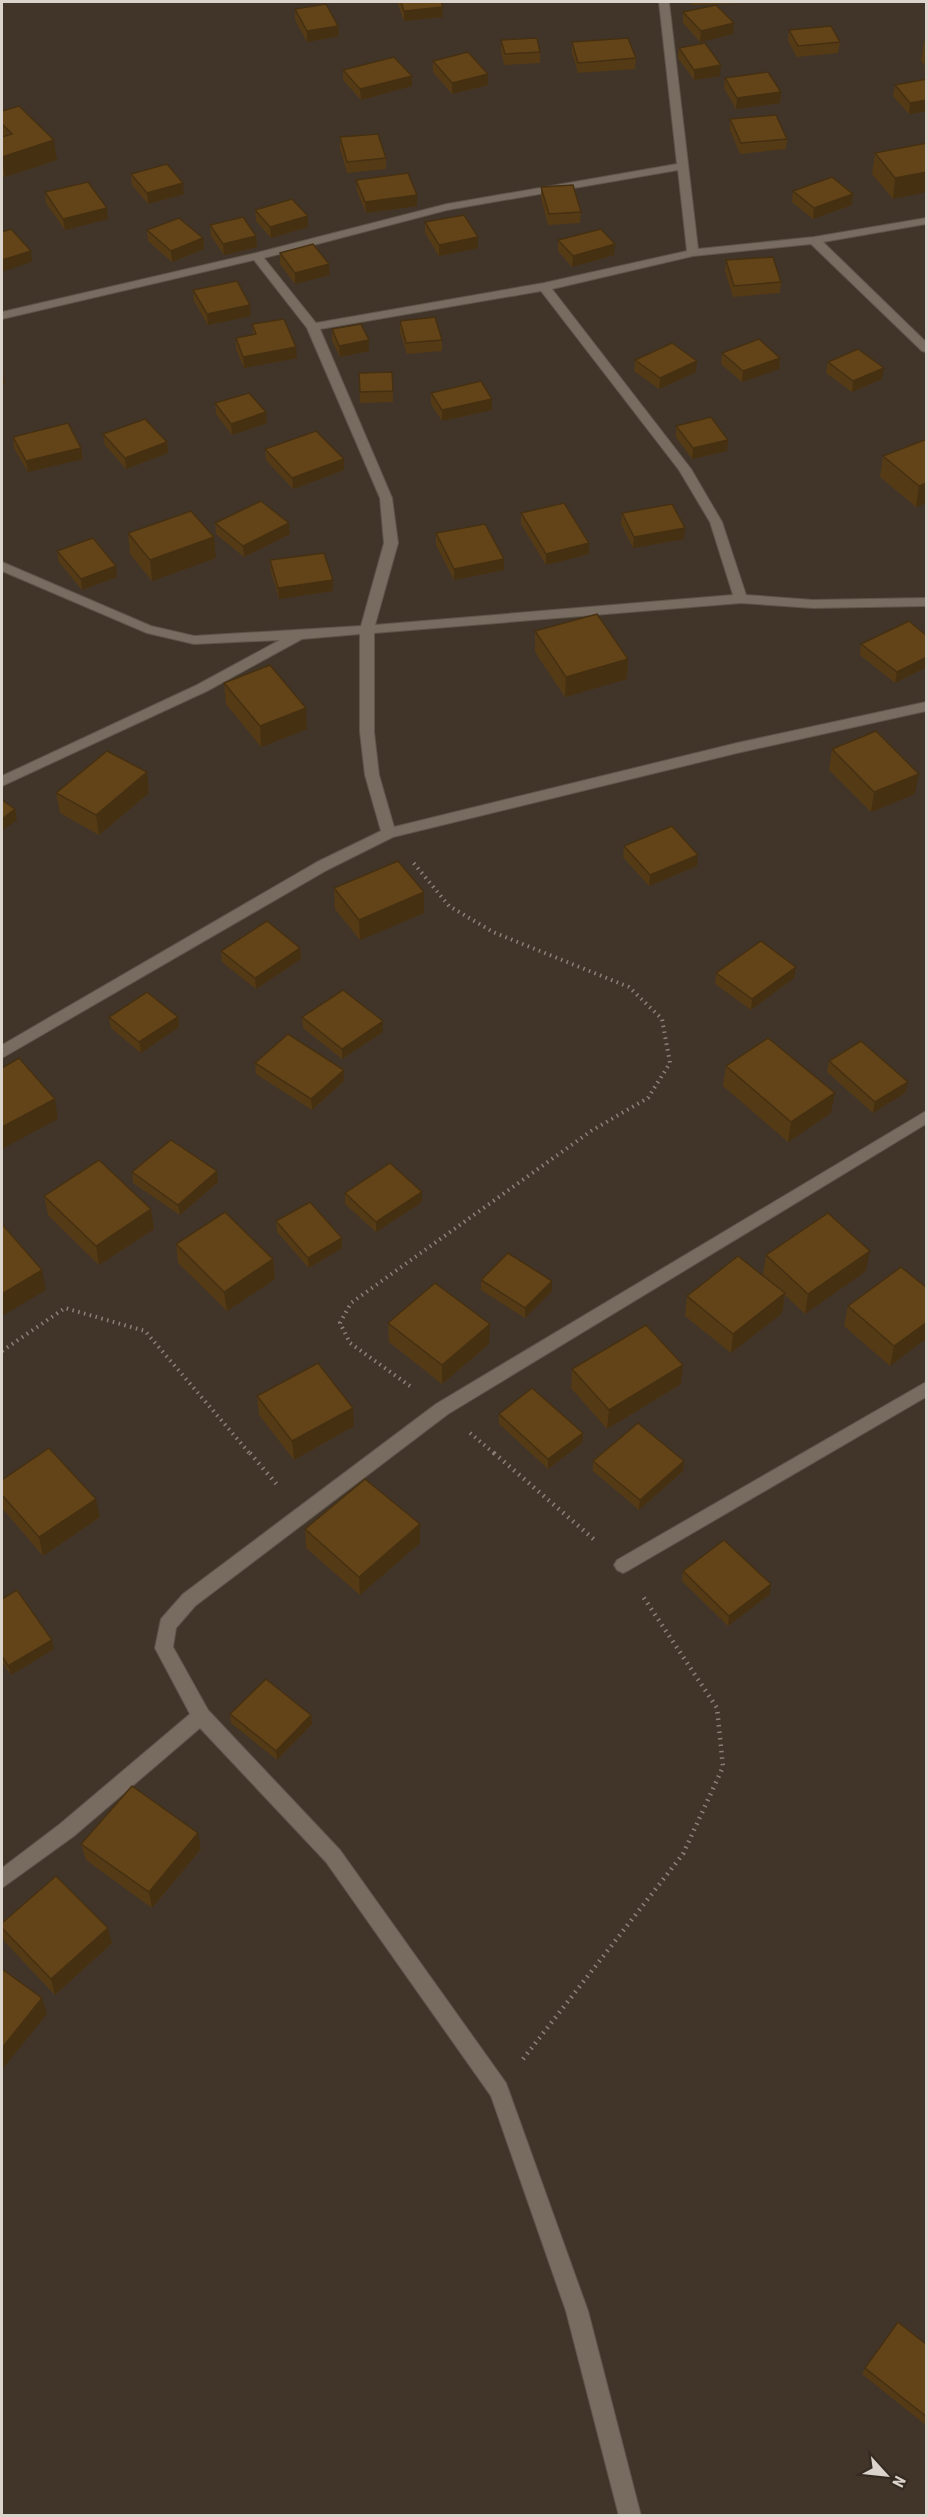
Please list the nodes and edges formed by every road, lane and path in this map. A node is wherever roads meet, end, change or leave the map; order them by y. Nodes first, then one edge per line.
1 (664, 2) edge
2 (683, 166) junction
3 (927, 221) edge
4 (814, 240) junction
5 (693, 253) junction
6 (257, 256) junction
7 (543, 287) junction
8 (2, 315) edge
9 (313, 327) junction
10 (927, 348) edge
11 (2, 566) edge
12 (741, 599) junction
13 (927, 602) edge
14 (367, 629) junction
15 (300, 635) junction
16 (927, 707) edge
17 (2, 781) edge
18 (389, 833) junction
19 (2, 1052) edge
20 (927, 1117) edge
21 (2, 1351) edge
22 (927, 1389) edge
23 (442, 1409) junction
24 (302, 1513) junction
25 (623, 1565) junction
26 (201, 1716) junction
27 (2, 1879) edge
28 (500, 2090) junction
29 (630, 2516) edge

1 - 2 street
2 - 5 street
2 - 6 street
3 - 4 street
4 - 5 street
4 - 10 street
5 - 7 street
6 - 8 street
6 - 9 street
7 - 9 street
7 - 12 street
9 - 14 street
11 - 15 street
12 - 13 street
12 - 14 street
14 - 15 street
14 - 18 street
15 - 17 street
16 - 18 street
18 - 19 street
18 - 23 path
20 - 23 street
21 - 24 path
22 - 25 street
23 - 24 street
23 - 25 path
24 - 26 street
25 - 28 path
26 - 27 street
26 - 28 street
28 - 29 street

